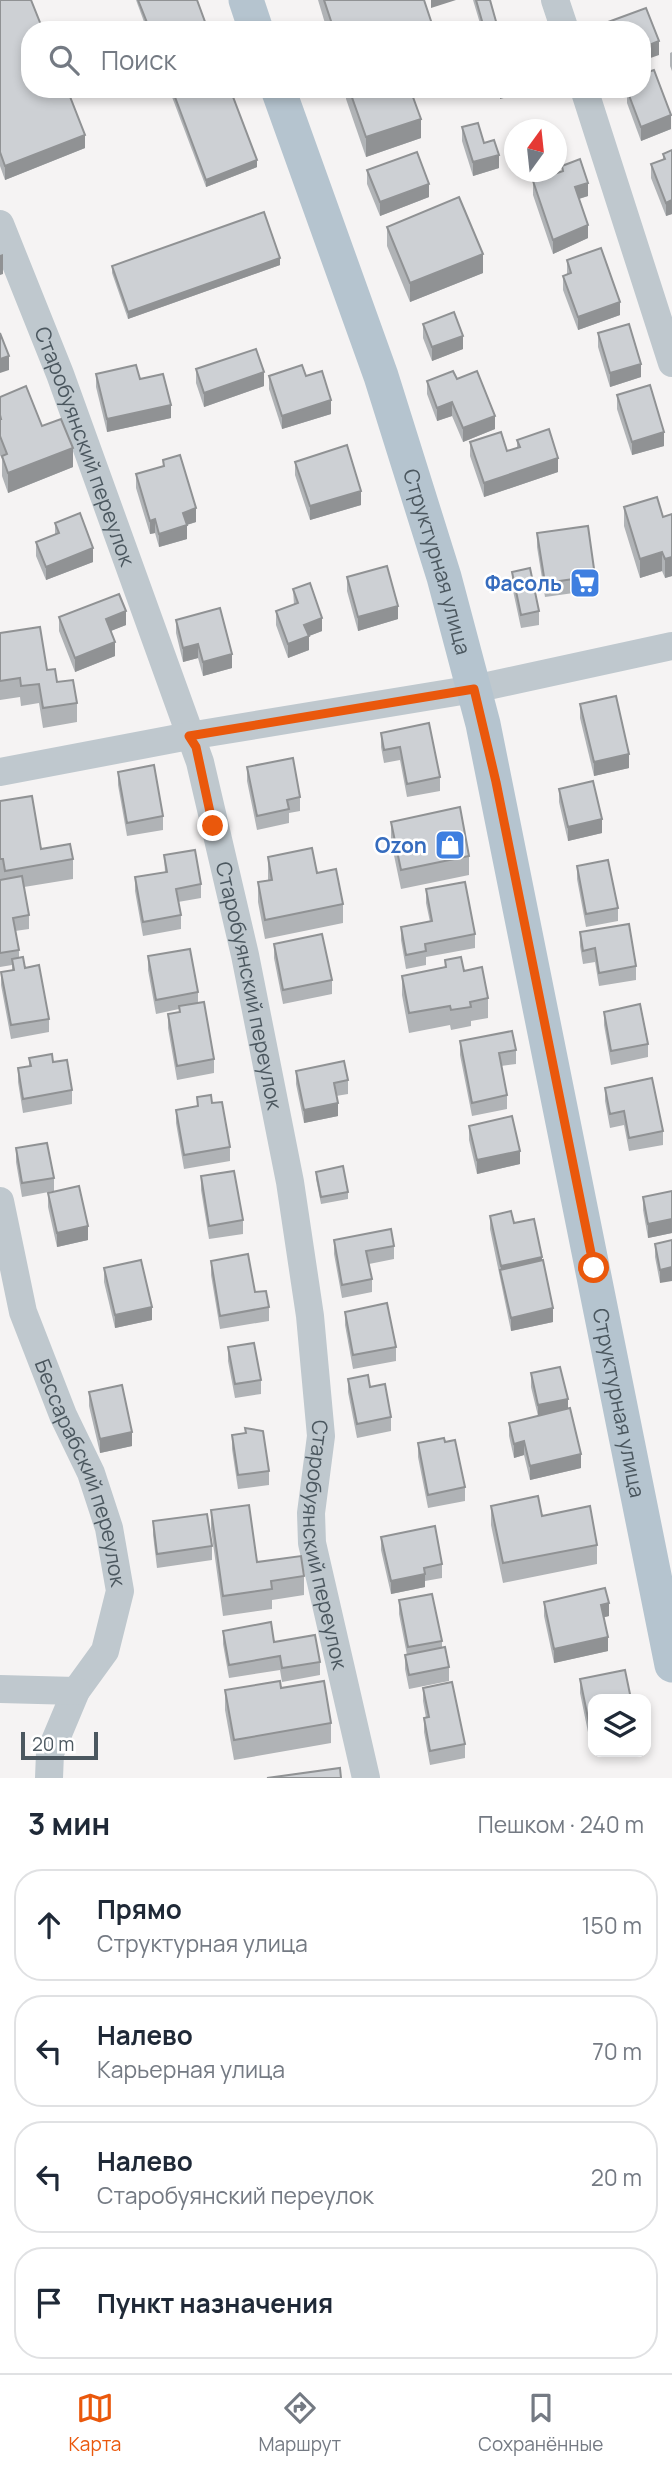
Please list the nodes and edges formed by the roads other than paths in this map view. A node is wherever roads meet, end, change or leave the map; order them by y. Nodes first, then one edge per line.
1 (246, 0) edge
2 (555, 0) edge
3 (253, 21) edge
4 (562, 21) edge
5 (281, 98) edge
6 (587, 98) edge
7 (0, 224) edge
8 (672, 363) edge
9 (672, 646) edge
10 (474, 689) junction
11 (189, 736) junction
12 (0, 772) edge
13 (0, 1201) edge
14 (672, 1665) edge
15 (0, 1689) edge
16 (76, 1691) junction
17 (46, 1776) edge
18 (366, 1778) edge

1 - 3 main road
2 - 4 street
5 - 10 main road, Структурная улица
6 - 8 street
7 - 11 street, Старобуянский переулок
9 - 10 street
10 - 11 street
10 - 14 main road, Структурная улица
11 - 12 street
11 - 18 street, Старобуянский переулок
13 - 16 street, Бессарабский переулок
15 - 16 street
16 - 17 street, Бессарабский переулок

